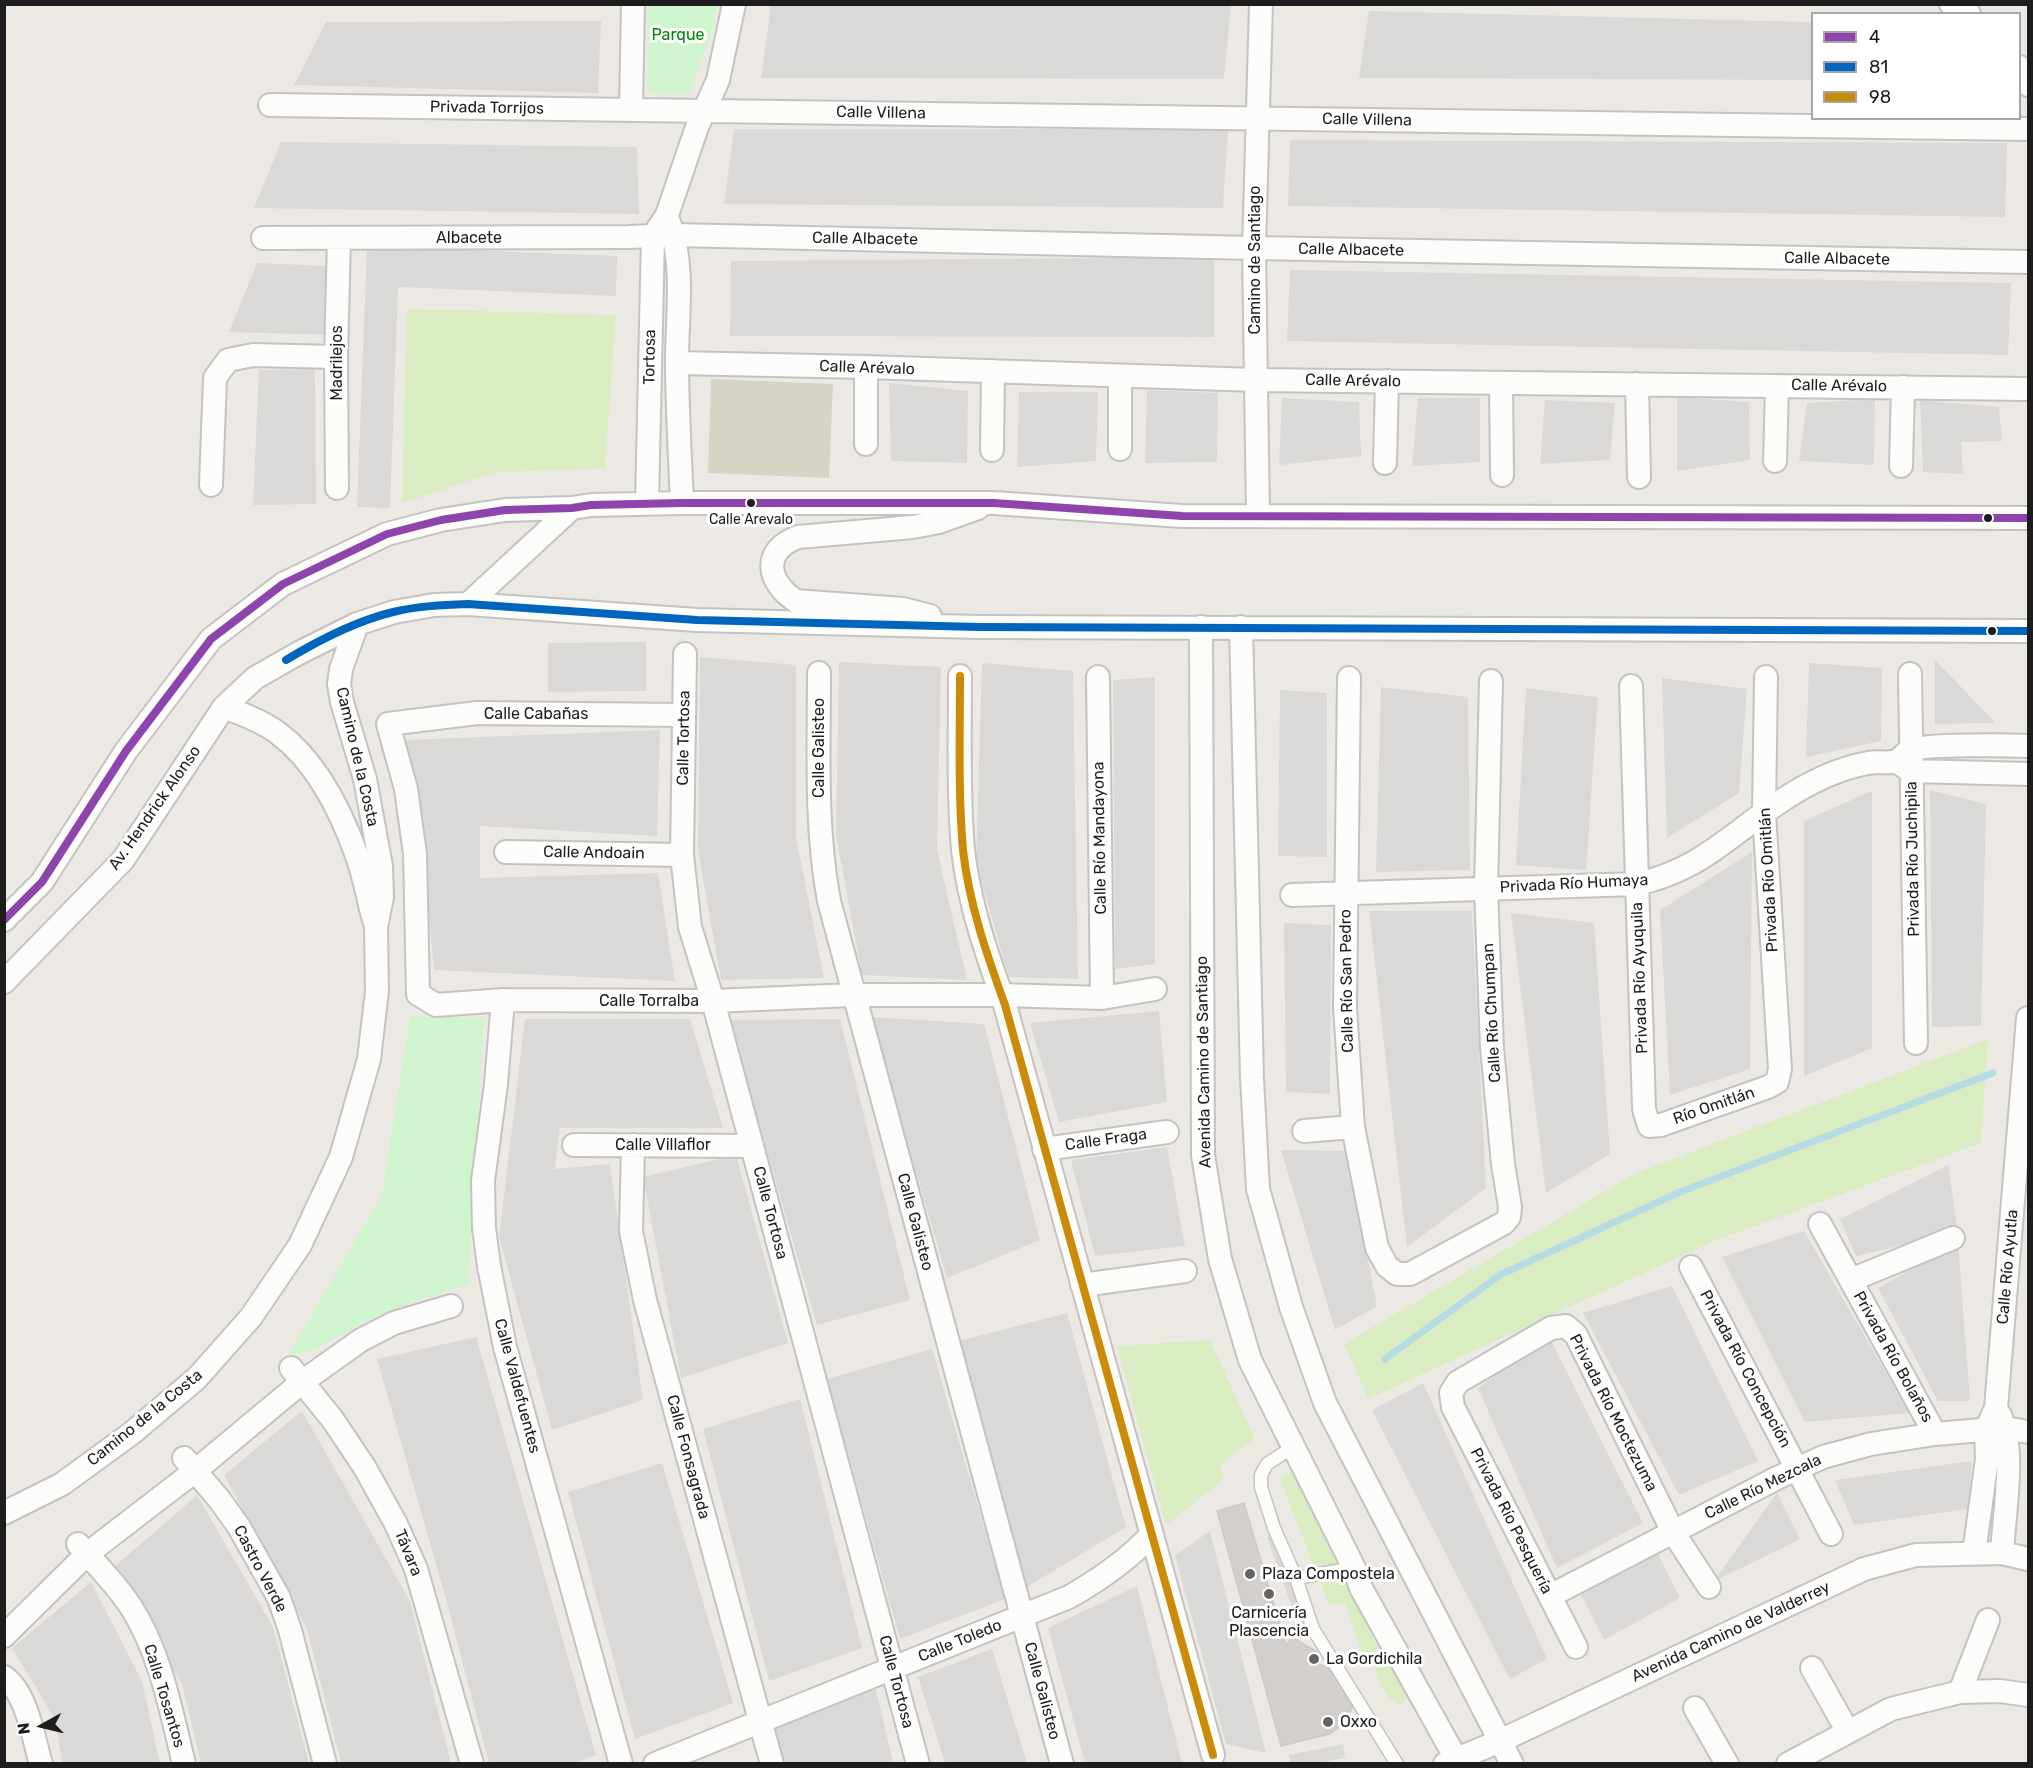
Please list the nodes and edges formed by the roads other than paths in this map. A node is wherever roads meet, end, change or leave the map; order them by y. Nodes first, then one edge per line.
1 (633, 4) edge
2 (734, 4) edge
3 (1261, 4) edge
4 (1951, 4) edge
5 (1965, 12) edge
6 (2021, 71) edge
7 (2028, 85) edge
8 (270, 105) dead end
9 (631, 109) junction
10 (705, 110) junction
11 (1257, 118) junction
12 (2028, 129) edge
13 (665, 229) junction
14 (263, 238) dead end
15 (339, 238) junction
16 (1254, 248) junction
17 (2028, 262) edge
18 (336, 357) junction
19 (677, 363) junction
20 (866, 367) junction
21 (993, 371) junction
22 (1120, 375) junction
23 (1255, 380) junction
24 (1387, 381) junction
25 (1502, 383) junction
26 (1637, 384) junction
27 (1777, 386) junction
28 (1903, 387) junction
29 (2028, 388) edge
30 (866, 444) dead end
31 (1120, 448) dead end
32 (992, 450) dead end
33 (1775, 460) dead end
34 (1385, 463) dead end
35 (1900, 466) dead end
36 (1502, 475) dead end
37 (1638, 477) dead end
38 (211, 485) dead end
39 (337, 488) dead end
40 (647, 503) junction
41 (682, 503) junction
42 (994, 503) junction
43 (572, 508) junction
44 (1258, 516) junction
45 (2028, 518) edge
46 (468, 604) junction
47 (357, 624) junction
48 (979, 627) junction
49 (1201, 627) junction
50 (1241, 627) junction
51 (2028, 631) edge
52 (685, 654) dead end
53 (819, 673) dead end
54 (1910, 674) dead end
55 (960, 676) dead end
56 (1766, 676) dead end
57 (1098, 677) dead end
58 (1350, 678) dead end
59 (1491, 681) dead end
60 (1631, 686) dead end
61 (224, 707) junction
62 (684, 715) junction
63 (388, 724) joint
64 (2028, 746) edge
65 (1906, 761) junction
66 (2028, 774) edge
67 (1764, 813) junction
68 (506, 852) dead end
69 (682, 855) junction
70 (1637, 884) junction
71 (1486, 889) junction
72 (1346, 892) junction
73 (1292, 895) dead end
74 (4, 920) edge
75 (376, 927) junction
76 (4, 982) edge
77 (1155, 989) dead end
78 (853, 995) junction
79 (1001, 995) junction
80 (1102, 998) junction
81 (503, 1000) junction
82 (713, 1001) junction
83 (2028, 1018) edge
84 (1916, 1043) dead end
85 (1777, 1082) joint
86 (1649, 1126) joint
87 (1353, 1127) junction
88 (1304, 1131) dead end
89 (1167, 1132) dead end
90 (574, 1145) dead end
91 (633, 1145) junction
92 (752, 1146) junction
93 (1044, 1149) junction
94 (1820, 1224) dead end
95 (1953, 1238) dead end
96 (1691, 1267) dead end
97 (1185, 1271) dead end
98 (1397, 1274) joint
99 (1851, 1280) junction
100 (1082, 1285) junction
101 (451, 1306) dead end
102 (296, 1375) junction
103 (1451, 1394) joint
104 (1996, 1429) junction
105 (2028, 1432) edge
106 (1935, 1434) junction
107 (1293, 1447) junction
108 (190, 1464) junction
109 (1797, 1469) junction
110 (4, 1513) edge
111 (1673, 1532) junction
112 (1831, 1534) dead end
113 (1152, 1535) junction
114 (82, 1549) junction
115 (1974, 1553) junction
116 (2002, 1553) junction
117 (2028, 1559) edge
118 (1354, 1568) junction
119 (1296, 1578) junction
120 (1709, 1587) dead end
121 (1550, 1596) junction
122 (1022, 1616) junction
123 (1988, 1620) dead end
124 (4, 1636) edge
125 (1576, 1647) dead end
126 (892, 1668) junction
127 (1812, 1668) dead end
128 (4, 1677) edge
129 (1960, 1692) junction
130 (2028, 1695) edge
131 (1695, 1708) dead end
132 (760, 1721) junction
133 (1848, 1732) junction
134 (1500, 1741) junction
135 (1213, 1755) dead end
136 (1454, 1762) edge
137 (41, 1764) edge
138 (184, 1764) edge
139 (325, 1764) edge
140 (472, 1764) edge
141 (621, 1764) edge
142 (655, 1764) edge
143 (772, 1764) edge
144 (918, 1764) edge
145 (1062, 1764) edge
146 (1397, 1764) edge
147 (1512, 1764) edge
148 (1727, 1764) edge
149 (1788, 1764) edge

1 - 9 street
2 - 10 street, Tortosa
3 - 11 street, Camino de Santiago
4 - 5 street
6 - 7 street
8 - 9 street, Privada Torrijos
9 - 10 street, Privada Torrijos
10 - 11 street, Calle Villena
10 - 13 street, Tortosa
11 - 12 street, Calle Villena
11 - 16 street, Camino de Santiago
13 - 15 street, Albacete
13 - 16 street, Calle Albacete
13 - 19 street, Tortosa
13 - 40 street, Tortosa
14 - 15 street, Albacete
15 - 18 street, Madrilejos
16 - 17 street, Calle Albacete
16 - 23 street, Camino de Santiago
18 - 38 street
18 - 39 street, Madrilejos
19 - 20 street, Calle Arévalo
19 - 41 street, Tortosa
20 - 21 street, Calle Arévalo
20 - 30 street
21 - 22 street, Calle Arévalo
21 - 32 street
22 - 23 street, Calle Arévalo
22 - 31 street
23 - 24 street, Calle Arévalo
23 - 44 street, Camino de Santiago
24 - 25 street, Calle Arévalo
24 - 34 street
25 - 26 street, Calle Arévalo
25 - 36 street
26 - 27 street, Calle Arévalo
26 - 37 street
27 - 28 street, Calle Arévalo
27 - 33 street
28 - 29 street, Calle Arévalo
28 - 35 street
40 - 41 street
40 - 43 street
41 - 42 street
42 - 44 street
42 - 48 street
43 - 46 street
43 - 74 street
44 - 45 street
46 - 47 street, Av. Hendrick Alonso
46 - 48 street, Av. Hendrick Alonso
47 - 61 street, Av. Hendrick Alonso
47 - 75 street, Camino de la Costa
48 - 49 street
49 - 50 street
49 - 107 street, Avenida Camino de Santiago
50 - 51 street
50 - 134 street
52 - 62 street, Calle Tortosa
53 - 78 street, Calle Galisteo
54 - 65 street, Privada Río Juchipila
55 - 79 street
56 - 67 street, Privada Río Omitlán
57 - 80 street, Calle Río Mandayona
58 - 72 street, Calle Río San Pedro
59 - 71 street, Calle Río Chumpan
60 - 70 street, Privada Río Ayuquila
61 - 75 street, Camino de la Costa
61 - 76 street, Av. Hendrick Alonso
62 - 63 street, Calle Cabañas
62 - 69 street, Calle Tortosa
63 - 81 street, Calle Torralba
64 - 65 street, Privada Río Humaya
65 - 66 street, Privada Río Humaya
65 - 67 street, Privada Río Humaya
65 - 84 street, Privada Río Juchipila
67 - 70 street, Privada Río Humaya
67 - 85 street, Privada Río Omitlán
68 - 69 street, Calle Andoain
69 - 82 street, Calle Tortosa
70 - 71 street, Privada Río Humaya
70 - 86 street, Privada Río Ayuquila
71 - 72 street, Privada Río Humaya
71 - 98 street, Calle Río Chumpan
72 - 73 street, Privada Río Humaya
72 - 87 street, Calle Río San Pedro
75 - 110 street, Camino de la Costa
77 - 80 street, Calle Torralba
78 - 79 street, Calle Torralba
78 - 82 street, Calle Torralba
78 - 122 street, Calle Galisteo
79 - 80 street, Calle Torralba
79 - 93 street
81 - 82 street, Calle Torralba
81 - 141 street, Calle Valdefuentes
82 - 92 street, Calle Tortosa
83 - 104 street, Calle Río Ayutla
85 - 86 street, Río Omitlán
87 - 88 street
87 - 98 street, Calle Río San Pedro
89 - 93 street, Calle Fraga
90 - 91 street, Calle Villaflor
91 - 92 street, Calle Villaflor
91 - 132 street, Calle Fonsagrada
92 - 126 street, Calle Tortosa
93 - 100 street
94 - 99 street, Privada Río Bolaños
95 - 99 street, Privada Río Bolaños
96 - 109 street, Privada Río Concepción
97 - 100 street
99 - 106 street, Privada Río Bolaños
100 - 113 street
101 - 102 street
102 - 108 street
102 - 140 street, Távara
103 - 111 street, Privada Río Moctezuma
103 - 121 street, Privada Río Pesquería
104 - 105 street, Calle Río Mezcala
104 - 106 street, Calle Río Mezcala
104 - 115 street, Calle Río Ayutla
104 - 116 street, Calle Río Ayutla
106 - 109 street, Calle Río Mezcala
107 - 118 street, Avenida Camino de Santiago
107 - 119 lane
108 - 114 street
108 - 139 street, Castro Verde
109 - 111 street, Calle Río Mezcala
109 - 112 street, Privada Río Concepción
111 - 120 street, Privada Río Moctezuma
111 - 121 street, Calle Río Mezcala
113 - 122 street, Calle Toledo
113 - 135 street
114 - 124 street
114 - 138 street, Calle Tosantos
115 - 116 street, Avenida Camino de Valderrey
115 - 134 street, Avenida Camino de Valderrey
116 - 117 street, Avenida Camino de Valderrey
118 - 119 lane
118 - 136 street, Avenida Camino de Santiago
119 - 146 lane
121 - 125 street, Privada Río Pesquería
122 - 126 street, Calle Toledo
122 - 145 street, Calle Galisteo
123 - 129 street
126 - 132 street, Calle Toledo
126 - 144 street, Calle Tortosa
127 - 133 street
128 - 137 street
129 - 130 street
129 - 133 street
131 - 148 street
132 - 142 street, Calle Toledo
132 - 143 street, Calle Fonsagrada
133 - 149 street
134 - 136 street, Avenida Camino de Valderrey
134 - 147 street

